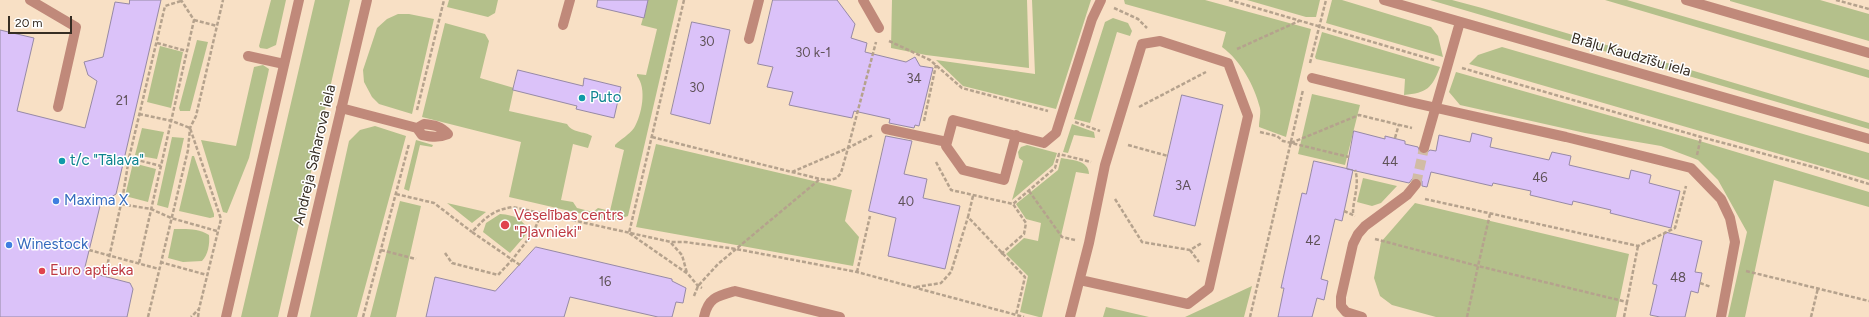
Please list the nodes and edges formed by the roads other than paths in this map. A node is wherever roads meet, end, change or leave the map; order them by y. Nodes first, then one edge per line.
1 (30, 0) edge
2 (299, 0) edge
3 (367, 0) edge
4 (570, 0) edge
5 (759, 0) edge
6 (863, 0) edge
7 (1384, 0) edge
8 (1686, 0) edge
9 (1100, 2) edge
10 (1460, 22) junction
11 (563, 26) dead end
12 (878, 32) road end
13 (749, 39) dead end
14 (1869, 53) edge
15 (248, 56) dead end
16 (284, 64) junction
17 (1308, 77) road end
18 (58, 107) dead end
19 (1435, 107) junction
20 (341, 108) junction
21 (415, 127) road end
22 (886, 129) road end
23 (1016, 135) junction
24 (1869, 139) edge
25 (947, 142) junction
26 (1424, 148) tunnel mouth
27 (1416, 184) tunnel mouth
28 (1080, 280) junction
29 (226, 317) edge
30 (292, 317) edge
31 (704, 317) edge
32 (840, 317) edge
33 (1070, 317) edge
34 (1362, 317) edge
35 (1721, 317) edge

1 - 18 street
2 - 16 street
3 - 20 street, Andreja Saharova iela
4 - 11 street
5 - 13 street
6 - 12 street
7 - 10 street, Brāļu Kaudzīšu iela
8 - 14 street
9 - 23 street
10 - 19 street
10 - 24 street, Brāļu Kaudzīšu iela
15 - 16 street
16 - 29 street
17 - 19 street
19 - 26 street
19 - 35 street
20 - 21 street
20 - 30 street, Andreja Saharova iela
22 - 25 street
23 - 25 street
23 - 25 street
27 - 34 street
28 - 28 street
28 - 33 street
31 - 32 street

